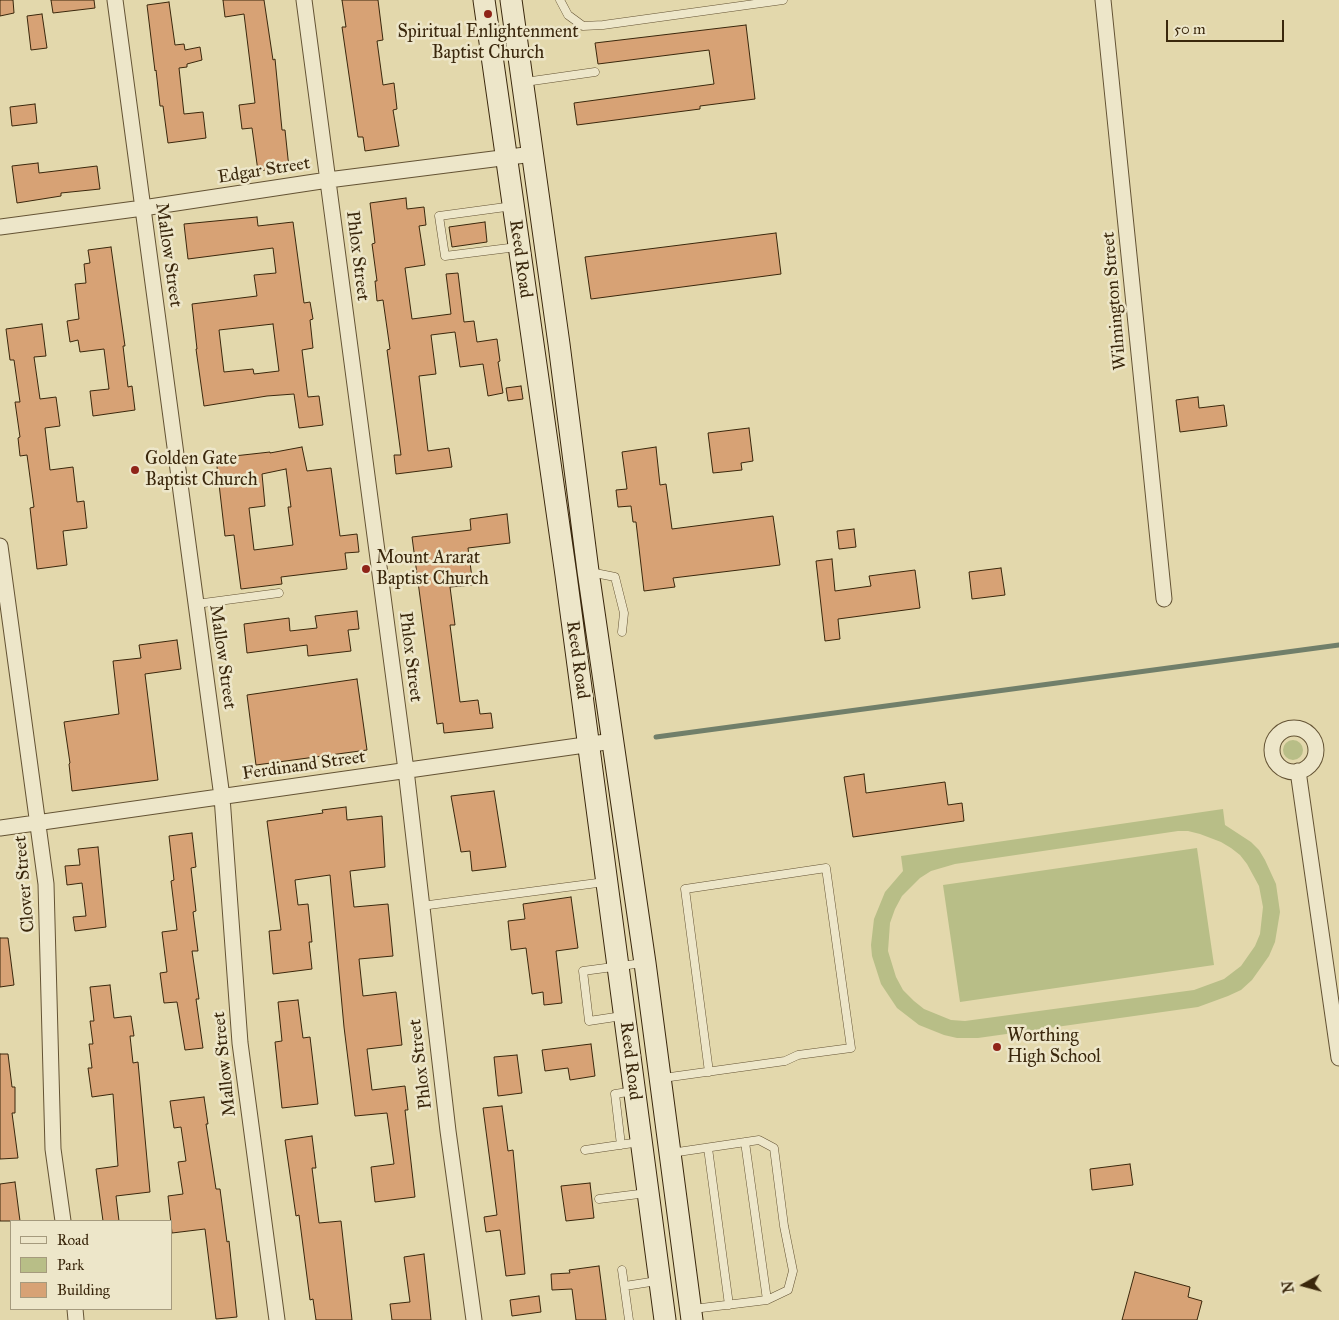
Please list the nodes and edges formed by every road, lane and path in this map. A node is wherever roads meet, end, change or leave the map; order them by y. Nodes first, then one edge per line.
1 (114, 0) edge
2 (304, 0) edge
3 (484, 0) edge
4 (511, 0) edge
5 (560, 0) edge
6 (783, 0) edge
7 (1104, 0) edge
8 (595, 72) dead end
9 (523, 82) junction
10 (533, 154) junction
11 (506, 158) junction
12 (328, 180) junction
13 (512, 206) junction
14 (143, 208) junction
15 (0, 227) edge
16 (518, 246) junction
17 (561, 358) junction
18 (535, 362) junction
19 (0, 546) edge
20 (588, 571) junction
21 (566, 575) junction
22 (279, 593) dead end
23 (1164, 599) dead end
24 (196, 604) junction
25 (622, 632) dead end
26 (613, 741) junction
27 (588, 745) junction
28 (406, 770) junction
29 (1298, 771) dead end
30 (222, 797) junction
31 (38, 822) junction
32 (0, 828) edge
33 (606, 881) junction
34 (422, 906) junction
35 (645, 963) junction
36 (618, 966) junction
37 (624, 1015) junction
38 (1339, 1058) edge
39 (709, 1072) junction
40 (661, 1079) junction
41 (745, 1142) junction
42 (631, 1143) junction
43 (708, 1148) junction
44 (585, 1150) dead end
45 (670, 1153) junction
46 (647, 1193) junction
47 (599, 1199) dead end
48 (63, 1220) edge
49 (622, 1270) dead end
50 (659, 1281) junction
51 (625, 1286) junction
52 (767, 1300) junction
53 (729, 1305) junction
54 (691, 1315) edge
55 (664, 1316) edge
56 (276, 1320) edge
57 (474, 1320) edge
58 (629, 1320) edge

1 - 14 street, Mallow Street
2 - 12 street, Phlox Street
3 - 11 street, Reed Road
4 - 9 street, Reed Road
5 - 6 lane
7 - 23 street, Wilmington Street
8 - 9 lane
9 - 10 street, Reed Road
10 - 11 street, Edgar Street
10 - 17 street, Reed Road
11 - 12 street, Edgar Street
11 - 13 street, Reed Road
12 - 14 street, Edgar Street
12 - 28 street, Phlox Street
13 - 16 street, Reed Road
13 - 16 lane
14 - 15 street, Edgar Street
14 - 24 street, Mallow Street
16 - 18 street, Reed Road
17 - 18 street
17 - 20 street, Reed Road
18 - 21 street, Reed Road
19 - 31 street, Clover Street
20 - 21 street
20 - 25 lane
20 - 26 street, Reed Road
21 - 27 street, Reed Road
22 - 24 lane
24 - 30 street, Mallow Street
26 - 27 street, Ferdinand Street
26 - 35 street, Reed Road
27 - 28 street, Ferdinand Street
27 - 33 street, Reed Road
28 - 30 street, Ferdinand Street
28 - 34 street, Phlox Street
29 - 38 street
30 - 31 street, Ferdinand Street
30 - 56 street, Mallow Street
31 - 32 street, Ferdinand Street
31 - 48 street, Clover Street
33 - 34 lane
33 - 36 street, Reed Road
34 - 57 street, Phlox Street
35 - 36 lane
35 - 40 street, Reed Road
36 - 37 street, Reed Road
36 - 37 lane
37 - 42 street, Reed Road
39 - 39 lane
39 - 40 lane
40 - 45 street, Reed Road
41 - 43 lane
41 - 52 lane
41 - 52 lane
42 - 44 lane
42 - 46 street, Reed Road
43 - 45 lane
43 - 53 lane
45 - 54 street, Reed Road
46 - 47 lane
46 - 50 street, Reed Road
49 - 51 lane
50 - 51 lane
50 - 55 street, Reed Road
51 - 58 lane
52 - 53 lane
53 - 54 lane
54 - 55 street

